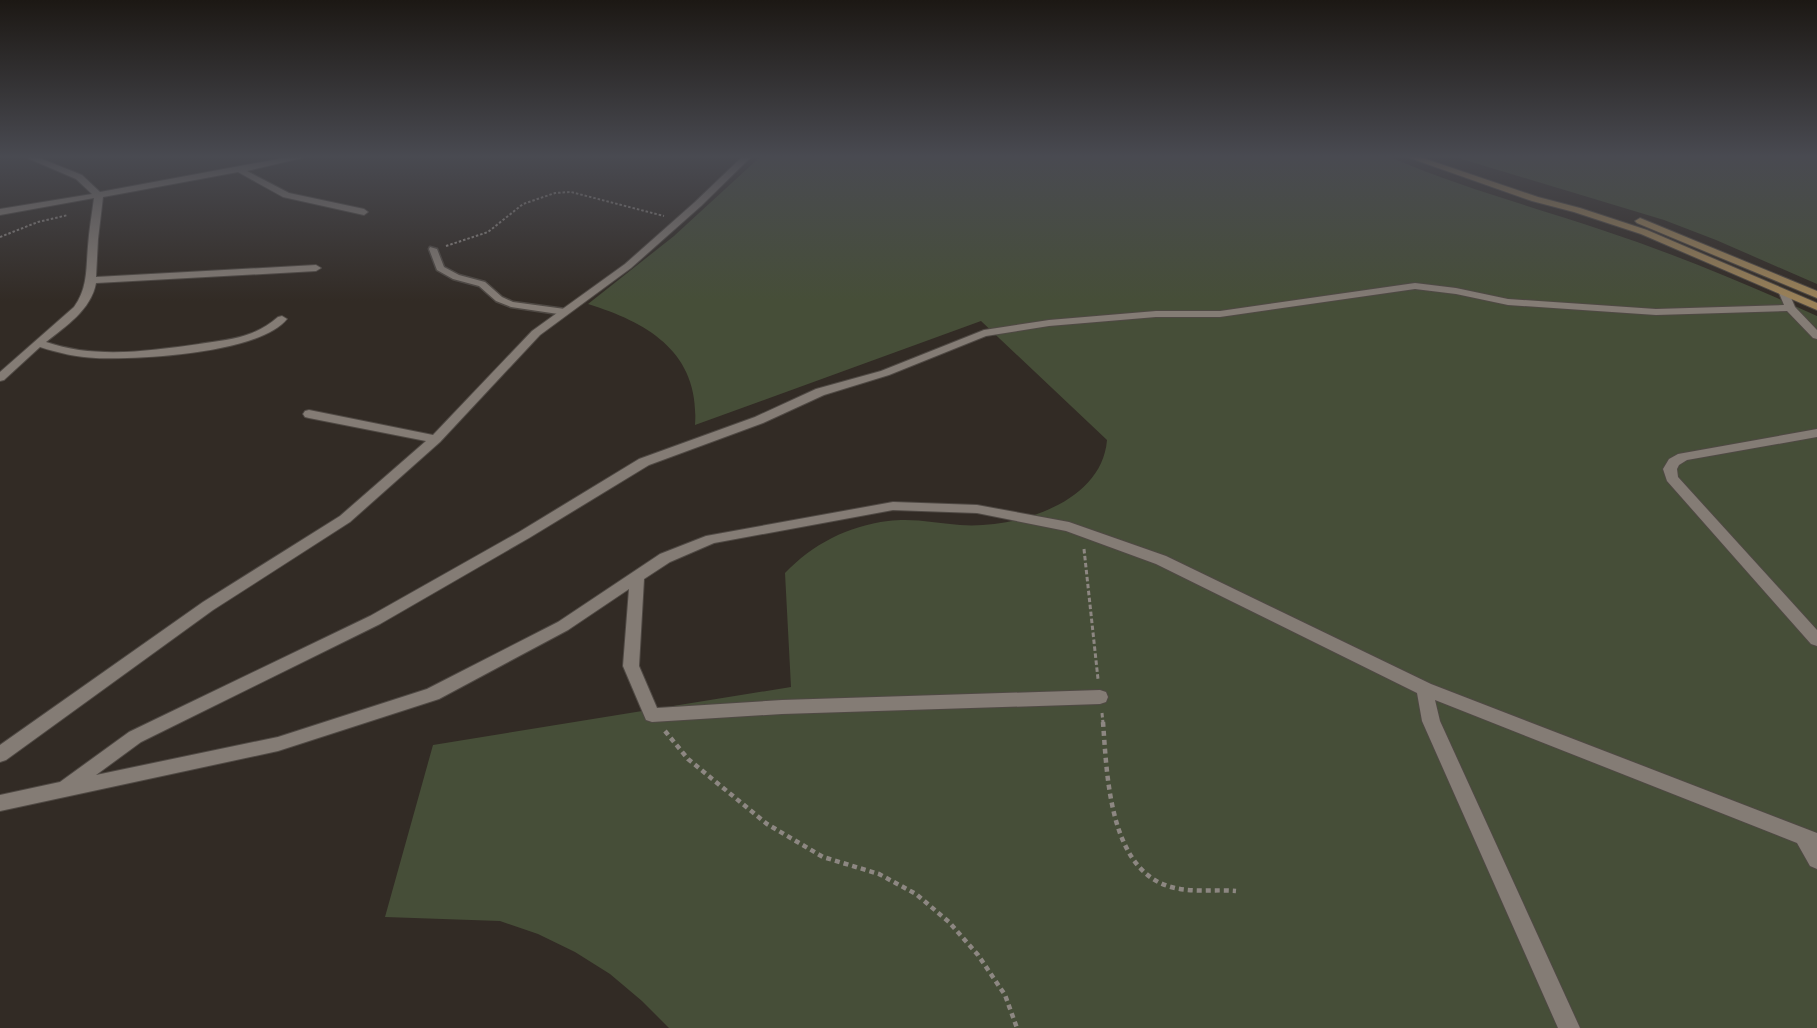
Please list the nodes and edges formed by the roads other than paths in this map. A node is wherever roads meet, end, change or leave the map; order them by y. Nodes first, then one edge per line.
1 (43, 205) edge
2 (97, 205) edge
3 (332, 205) edge
4 (696, 205) edge
5 (1558, 205) edge
6 (1587, 205) edge
7 (0, 212) edge
8 (364, 212) dead end
9 (433, 249) road end
10 (316, 268) dead end
11 (91, 280) junction
12 (1784, 293) junction
13 (1817, 295) edge
14 (1817, 307) edge
15 (1790, 308) junction
16 (565, 312) junction
17 (282, 319) dead end
18 (1817, 336) edge
19 (38, 343) junction
20 (0, 378) edge
21 (309, 414) dead end
22 (1817, 433) edge
23 (436, 439) junction
24 (637, 577) junction
25 (1817, 640) edge
26 (1425, 689) junction
27 (1100, 697) road end
28 (0, 755) edge
29 (62, 790) junction
30 (0, 803) edge
31 (1810, 839) edge
32 (1817, 860) edge
33 (1569, 1028) edge

1 - 7 street
2 - 11 street
3 - 8 street
4 - 16 street
5 - 12 main road
6 - 13 main road
9 - 16 lane
10 - 11 street
11 - 19 street
12 - 14 main road
12 - 15 street
15 - 18 street
15 - 29 street
16 - 23 street
17 - 19 street
19 - 20 street
21 - 23 street
22 - 25 street
23 - 28 street
24 - 26 street
24 - 27 street
24 - 29 street
26 - 31 street
26 - 33 street
29 - 30 street
31 - 32 street

